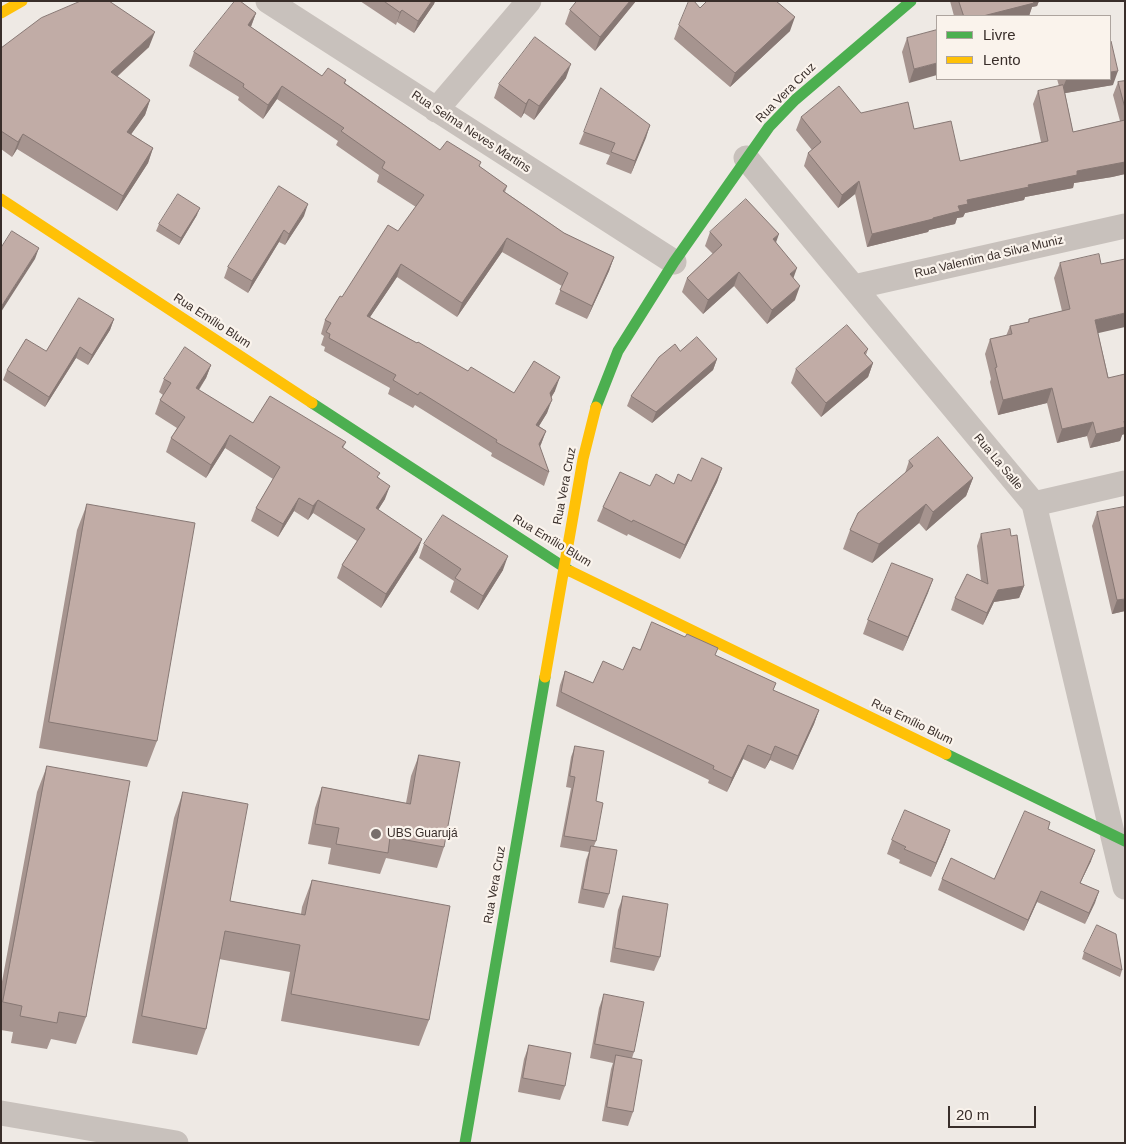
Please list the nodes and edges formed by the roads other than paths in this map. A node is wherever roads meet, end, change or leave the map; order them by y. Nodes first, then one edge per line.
1 (22, 1) edge
2 (268, 1) edge
3 (529, 1) edge
4 (911, 1) edge
5 (1, 13) edge
6 (436, 110) junction
7 (746, 158) junction
8 (1, 199) edge
9 (1125, 226) edge
10 (674, 262) junction
11 (854, 287) junction
12 (1125, 483) edge
13 (1034, 504) junction
14 (564, 568) junction
15 (1118, 838) edge
16 (1125, 887) edge
17 (1, 1113) edge
18 (176, 1143) edge
19 (465, 1143) edge

1 - 5 main road
2 - 6 street, Rua Selma Neves Martins
3 - 6 street
4 - 7 main road, Rua Vera Cruz
6 - 10 street, Rua Selma Neves Martins
7 - 10 main road, Rua Vera Cruz
7 - 11 street, Rua La Salle
8 - 14 main road, Rua Emílio Blum
9 - 11 street, Rua Valentim da Silva Muniz
10 - 14 main road, Rua Vera Cruz
11 - 13 street, Rua La Salle
12 - 13 street
13 - 15 street, Rua La Salle
14 - 15 main road, Rua Emílio Blum
14 - 19 main road, Rua Vera Cruz
15 - 16 street, Rua La Salle
17 - 18 street

